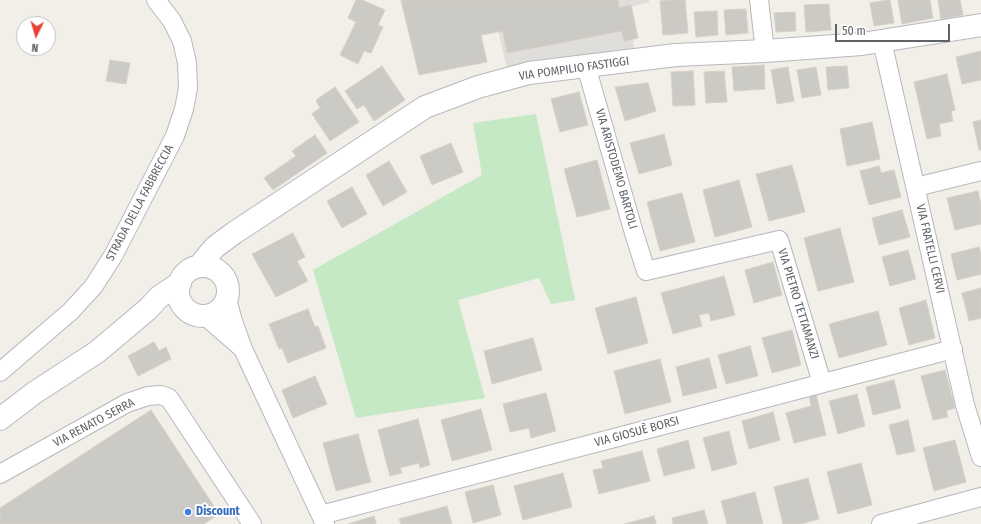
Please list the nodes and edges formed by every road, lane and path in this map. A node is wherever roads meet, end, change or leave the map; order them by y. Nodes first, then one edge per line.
1 (156, 0) edge
2 (759, 0) edge
3 (981, 25) edge
4 (882, 41) junction
5 (765, 51) junction
6 (586, 66) junction
7 (981, 171) edge
8 (916, 188) junction
9 (234, 233) junction
10 (199, 266) junction
11 (646, 271) joint
12 (180, 283) junction
13 (226, 289) junction
14 (183, 305) junction
15 (148, 310) junction
16 (205, 316) junction
17 (243, 349) junction
18 (953, 349) junction
19 (0, 372) edge
20 (822, 383) junction
21 (0, 419) edge
22 (981, 457) edge
23 (0, 474) edge
24 (981, 497) edge
25 (323, 520) edge
26 (248, 523) edge
27 (881, 524) edge

1 - 19 street, STRADA DELLA FABBRECCIA
2 - 5 street
3 - 4 street, VIA POMPILIO FASTIGGI
4 - 5 street, VIA POMPILIO FASTIGGI
4 - 8 street, VIA FRATELLI CERVI
5 - 6 street, VIA POMPILIO FASTIGGI
6 - 9 street, VIA POMPILIO FASTIGGI
6 - 11 street, VIA ARISTODEMO BARTOLI
7 - 8 street
8 - 18 street, VIA FRATELLI CERVI
9 - 10 street, VIA POMPILIO FASTIGGI
9 - 13 street
10 - 12 street
10 - 13 street
11 - 20 street, VIA PIETRO TETTAMANZI
12 - 14 street
12 - 15 street
13 - 16 street
13 - 17 street
14 - 15 street
14 - 16 street
15 - 21 street
16 - 17 street
17 - 25 street
18 - 20 street, VIA GIOSUÈ BORSI
18 - 22 street, VIA FRATELLI CERVI
20 - 25 street, VIA GIOSUÈ BORSI
23 - 26 street, VIA RENATO SERRA
24 - 27 street

